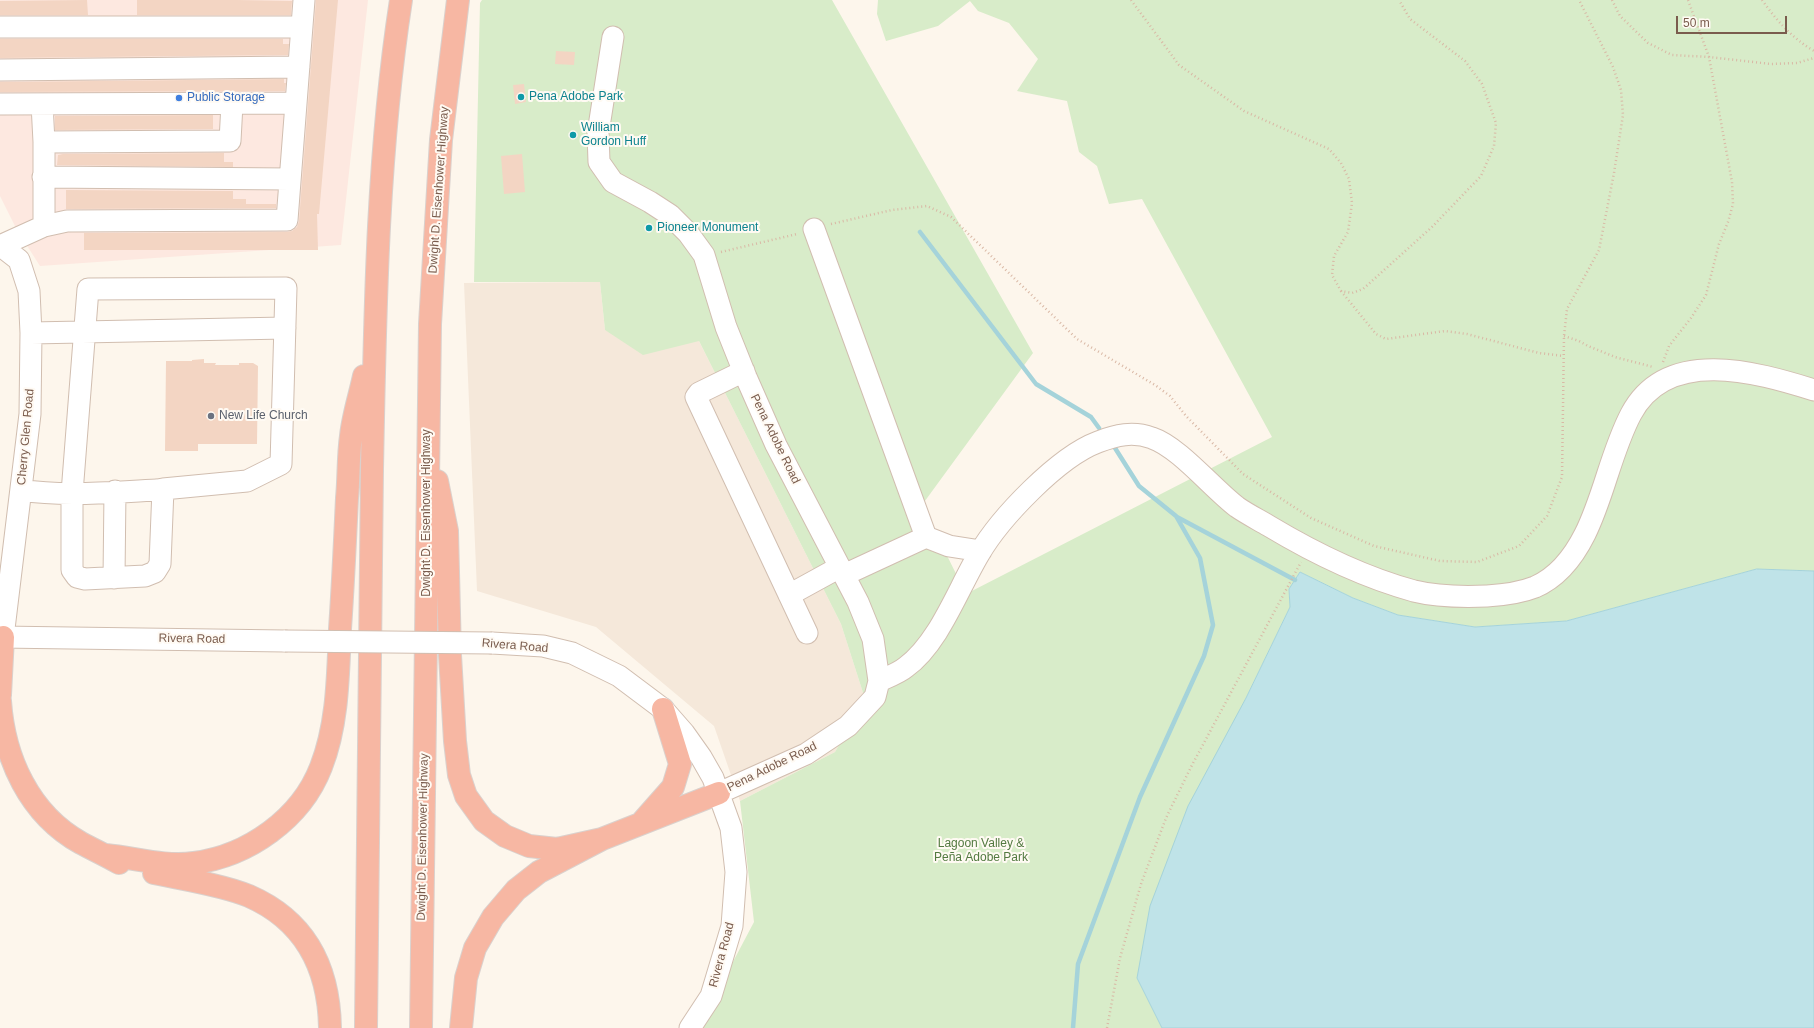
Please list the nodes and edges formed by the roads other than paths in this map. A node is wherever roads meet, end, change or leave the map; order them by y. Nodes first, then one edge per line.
1 (304, 0) edge
2 (401, 0) edge
3 (458, 0) edge
4 (0, 27) edge
5 (302, 27) junction
6 (613, 37) dead end
7 (299, 67) junction
8 (0, 70) edge
9 (296, 103) junction
10 (0, 104) edge
11 (42, 104) junction
12 (232, 104) junction
13 (44, 142) junction
14 (43, 177) junction
15 (290, 179) junction
16 (44, 226) junction
17 (814, 229) road end
18 (0, 246) edge
19 (285, 328) junction
20 (374, 330) junction
21 (85, 332) junction
22 (31, 333) junction
23 (744, 371) junction
24 (1813, 388) edge
25 (428, 438) junction
26 (163, 489) junction
27 (21, 490) junction
28 (115, 491) junction
29 (72, 493) junction
30 (926, 537) junction
31 (981, 551) junction
32 (842, 571) junction
33 (114, 578) junction
34 (789, 595) junction
35 (807, 633) dead end
36 (1, 637) edge
37 (879, 681) junction
38 (0, 695) edge
39 (0, 701) edge
40 (663, 709) junction
41 (719, 793) junction
42 (642, 823) junction
43 (602, 839) junction
44 (106, 855) junction
45 (330, 1028) edge
46 (366, 1028) edge
47 (421, 1028) edge
48 (461, 1028) edge
49 (690, 1028) edge

1 - 5 street
2 - 20 highway
3 - 25 highway, Dwight D. Eisenhower Highway
4 - 5 street
5 - 7 street
6 - 23 street, Pena Adobe Road
7 - 8 street
7 - 9 street
9 - 12 street
9 - 15 street
10 - 11 street
11 - 12 street
11 - 13 street
12 - 13 street
13 - 14 street
14 - 15 street
14 - 16 street
15 - 16 street
16 - 18 street
17 - 30 street
18 - 22 street, Cherry Glen Road
19 - 21 street
19 - 21 street
19 - 26 street
20 - 44 highway
20 - 46 highway
21 - 22 street
21 - 29 street
22 - 27 street, Cherry Glen Road
23 - 32 street, Pena Adobe Road
23 - 34 street
24 - 31 street
25 - 43 highway
25 - 47 highway, Dwight D. Eisenhower Highway
26 - 28 street
26 - 33 street
27 - 29 street
27 - 36 street, Cherry Glen Road
28 - 29 street
28 - 33 street
29 - 33 street
30 - 31 street
30 - 32 street
31 - 37 street
32 - 34 street
32 - 37 street, Pena Adobe Road
34 - 35 street
36 - 38 highway
36 - 40 street, Rivera Road, bridge
37 - 41 street, Pena Adobe Road
39 - 44 highway
40 - 41 street, Rivera Road
40 - 42 highway
41 - 42 highway
41 - 49 street, Rivera Road
42 - 43 highway
43 - 48 highway
44 - 45 highway

